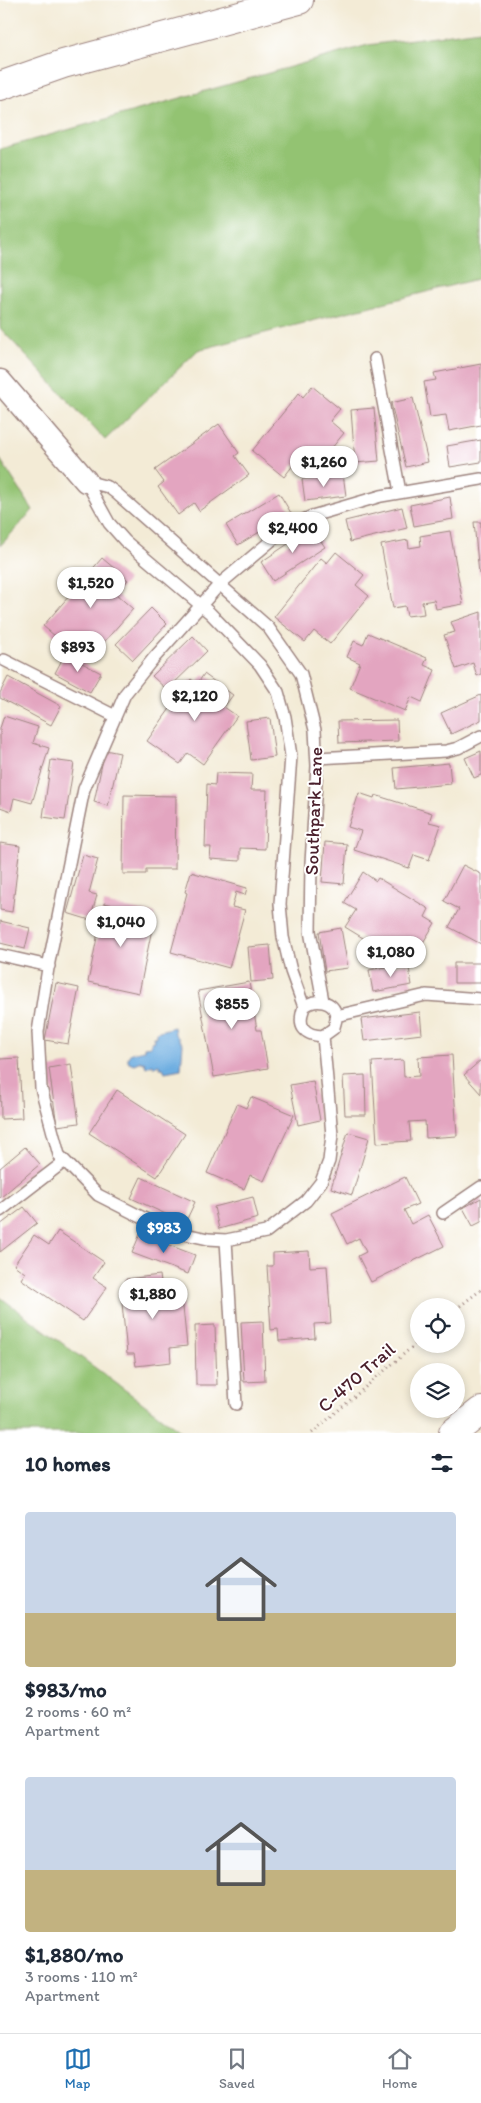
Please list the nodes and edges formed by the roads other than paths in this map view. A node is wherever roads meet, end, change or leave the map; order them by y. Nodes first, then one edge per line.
1 (299, 0) edge
2 (0, 86) edge
3 (375, 359) dead end
4 (0, 381) edge
5 (481, 479) edge
6 (86, 481) junction
7 (400, 492) junction
8 (220, 584) junction
9 (200, 605) junction
10 (4, 660) dead end
11 (115, 716) junction
12 (481, 736) edge
13 (317, 758) junction
14 (0, 955) edge
15 (49, 966) junction
16 (481, 998) edge
17 (322, 1001) junction
18 (304, 1007) junction
19 (336, 1016) junction
20 (323, 1036) junction
21 (65, 1161) junction
22 (481, 1187) edge
23 (0, 1211) edge
24 (443, 1214) dead end
25 (226, 1240) junction
26 (236, 1404) dead end
27 (481, 1411) edge
28 (453, 1433) edge

1 - 2 main road
3 - 7 lane
4 - 6 street, Southpark Lane
5 - 7 lane
6 - 8 lane, Southpark Lane
6 - 9 lane, Southpark Lane
7 - 8 lane
8 - 9 lane
8 - 13 lane, Southpark Lane
9 - 11 lane
9 - 18 lane, Southpark Lane
10 - 11 lane
11 - 15 lane
12 - 13 lane
13 - 17 lane, Southpark Lane
14 - 15 lane
15 - 21 lane
16 - 19 lane
17 - 18 lane
17 - 19 lane
18 - 20 lane, Southpark Lane
19 - 20 lane
20 - 25 lane
21 - 23 lane
21 - 25 lane
22 - 24 lane
25 - 26 lane
27 - 28 main road

